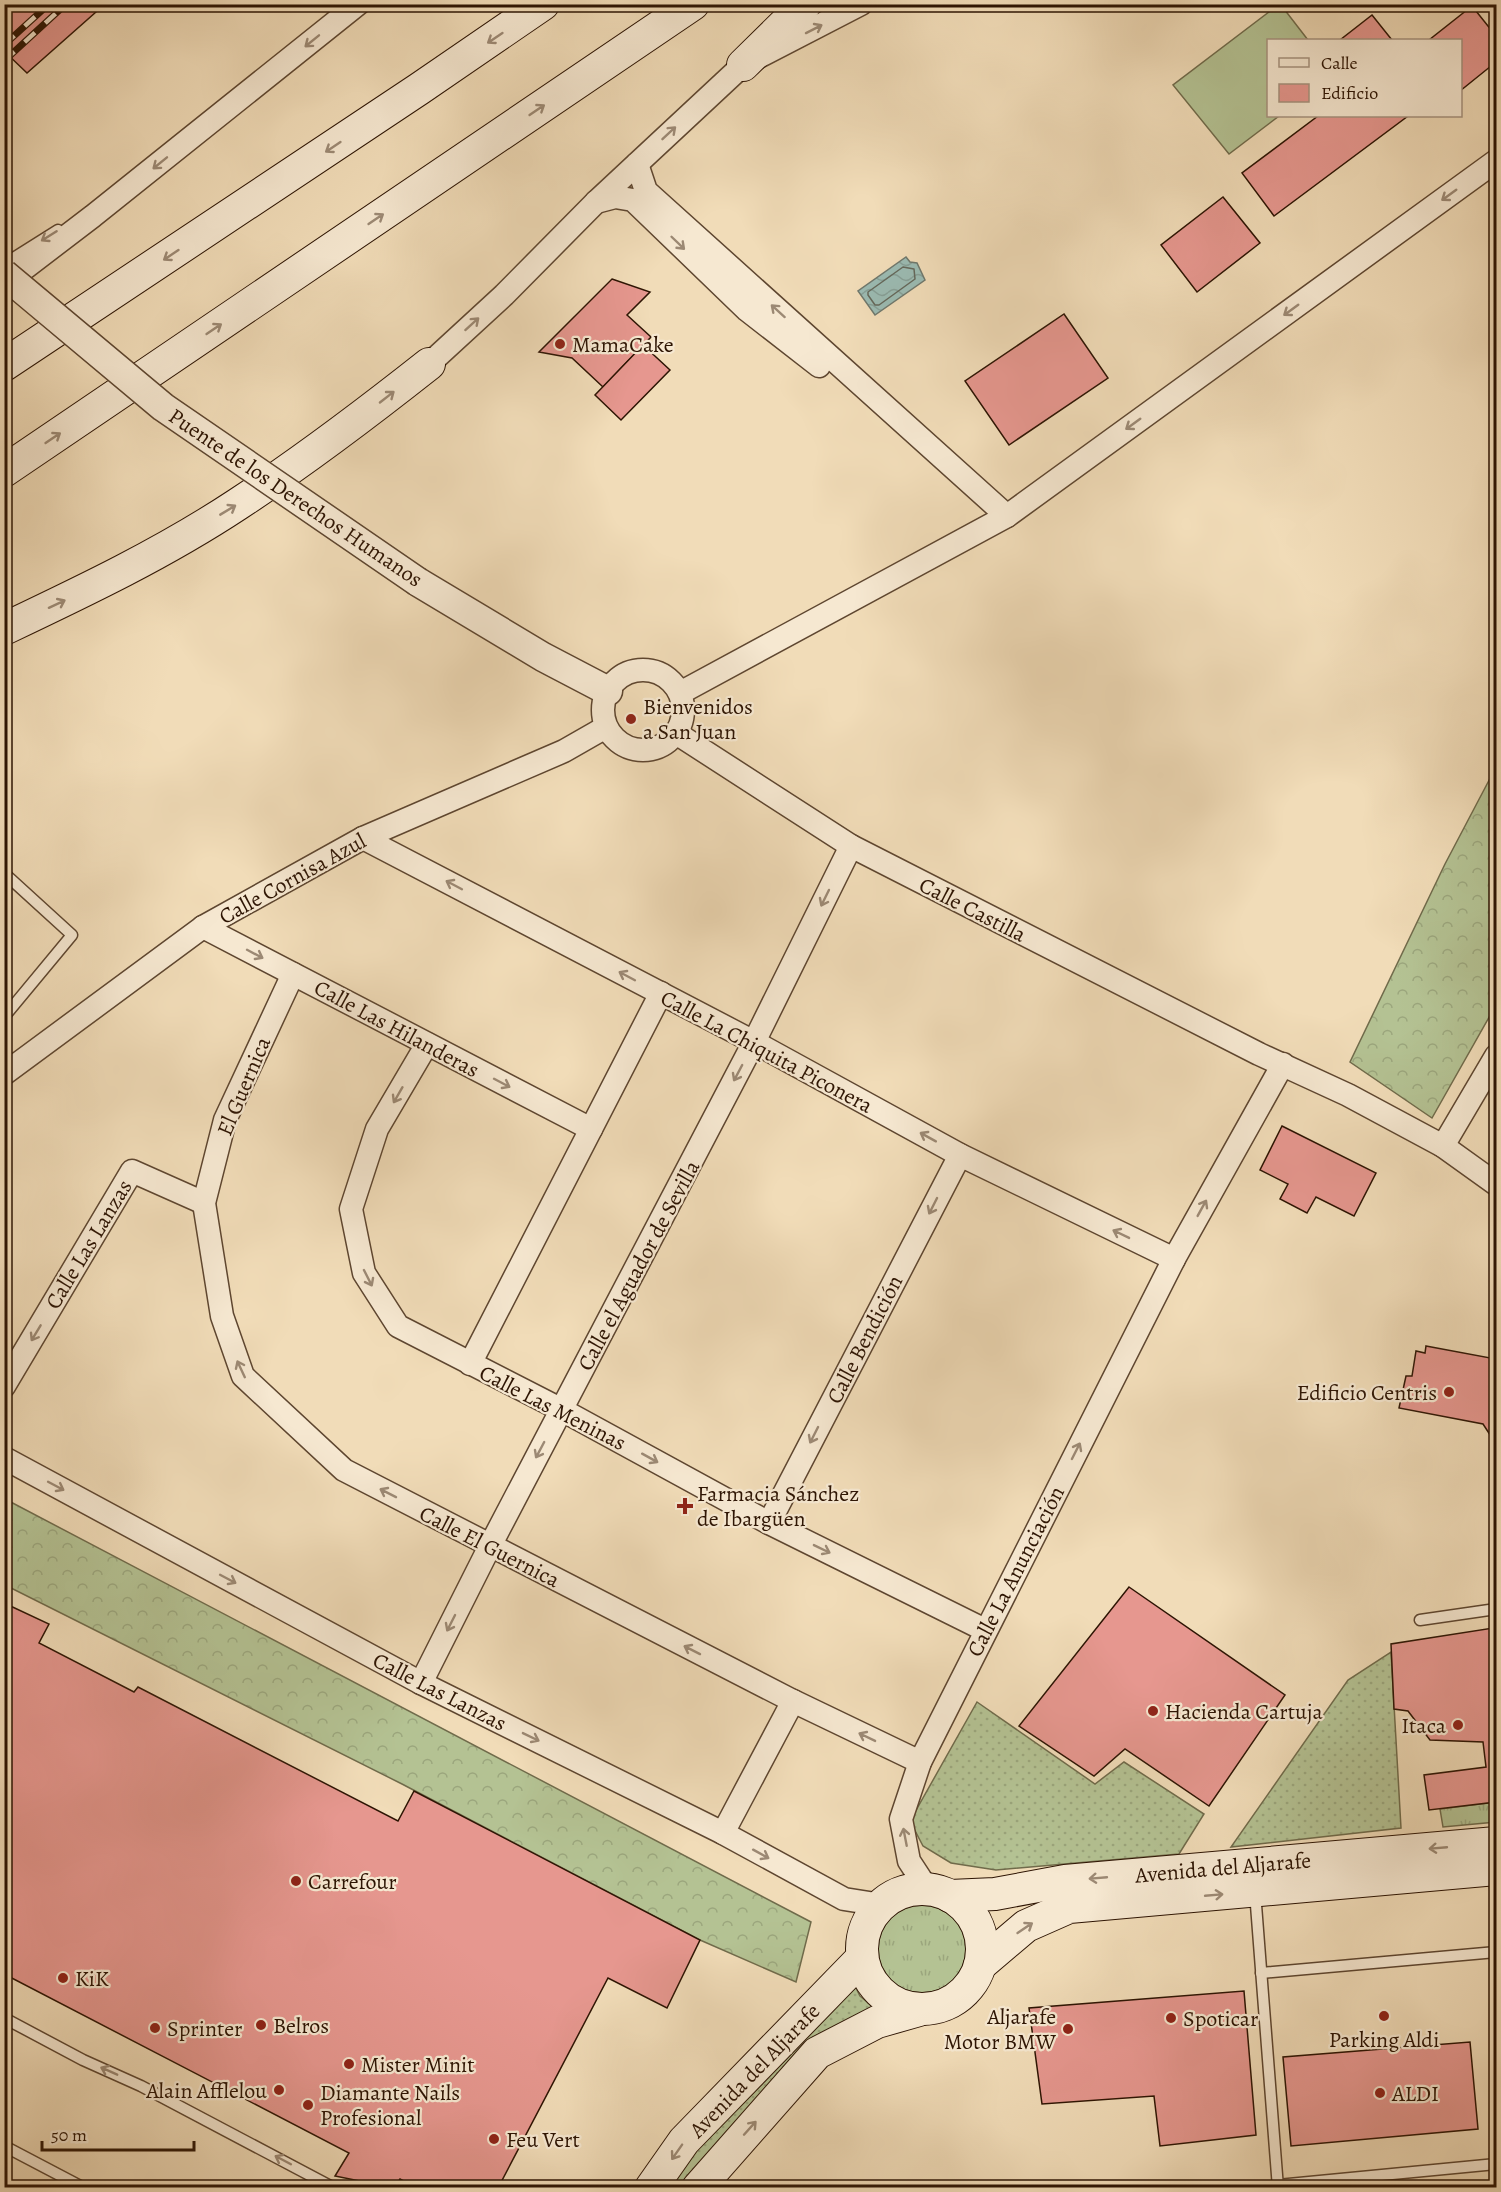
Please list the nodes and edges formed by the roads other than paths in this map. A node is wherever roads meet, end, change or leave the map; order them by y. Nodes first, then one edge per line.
1 (9, 4) edge
2 (543, 4) edge
3 (693, 4) edge
4 (805, 4) edge
5 (861, 4) edge
6 (360, 6) edge
7 (4, 8) edge
8 (743, 65) junction
9 (1497, 161) edge
10 (636, 164) junction
11 (135, 183) junction
12 (596, 202) junction
13 (4, 264) edge
14 (4, 274) edge
15 (4, 284) edge
16 (429, 364) joint
17 (4, 365) edge
18 (896, 416) junction
19 (4, 471) edge
20 (1007, 516) junction
21 (4, 629) edge
22 (608, 691) junction
23 (680, 693) junction
24 (606, 727) junction
25 (676, 733) junction
26 (363, 838) junction
27 (851, 846) junction
28 (4, 873) edge
29 (203, 927) junction
30 (293, 974) junction
31 (661, 993) junction
32 (4, 1017) edge
33 (754, 1042) junction
34 (427, 1044) junction
35 (1497, 1056) edge
36 (1282, 1064) junction
37 (4, 1074) edge
38 (591, 1129) junction
39 (1443, 1146) junction
40 (960, 1155) junction
41 (1497, 1184) edge
42 (204, 1203) junction
43 (1174, 1259) junction
44 (470, 1364) junction
45 (4, 1386) edge
46 (562, 1410) junction
47 (4, 1458) edge
48 (769, 1523) junction
49 (490, 1546) junction
50 (1497, 1609) edge
51 (1420, 1620) dead end
52 (985, 1630) junction
53 (421, 1683) junction
54 (793, 1701) junction
55 (920, 1762) junction
56 (723, 1833) junction
57 (1496, 1869) edge
58 (1255, 1891) junction
59 (939, 1893) junction
60 (882, 1905) junction
61 (1497, 1953) edge
62 (862, 1958) junction
63 (980, 1965) junction
64 (1261, 1973) junction
65 (919, 2010) junction
66 (4, 2018) edge
67 (4, 2146) edge
68 (1497, 2164) edge
69 (1278, 2186) edge
70 (84, 2187) edge
71 (334, 2187) edge
72 (651, 2187) edge
73 (698, 2187) edge

1 - 7 lane
2 -> 17 main road
19 -> 3 main road
4 - 8 main road
8 -> 5 street
6 -> 11 street
10 -> 8 street
9 -> 20 street
10 - 12 street
18 -> 10 street
11 -> 13 lane
11 - 15 street
16 -> 12 street
12 -> 18 street
14 - 22 street, Puente de los Derechos Humanos, bridge
21 -> 16 main road
18 - 20 street
20 - 23 street
22 - 23 street
22 - 24 street
23 - 25 street
24 - 25 street
24 - 26 street, Calle Cornisa Azul
25 - 27 street, Calle Castilla
26 - 29 street, Calle Cornisa Azul
31 -> 26 street, Calle La Chiquita Piconera
27 -> 33 street, Calle el Aguador de Sevilla
27 - 36 street, Calle Castilla
28 - 32 lane
29 -> 30 street, Calle Las Hilanderas
29 - 37 street, Calle Cornisa Azul
30 - 34 street, Calle Las Hilanderas
30 - 42 street, El Guernica
31 - 33 street, Calle La Chiquita Piconera
31 - 38 street
40 -> 33 street, Calle La Chiquita Piconera
33 -> 46 street, Calle el Aguador de Sevilla
34 -> 38 street, Calle Las Hilanderas
34 -> 44 street, Calle Las Meninas
35 - 39 street
36 - 39 street, Calle Castilla
43 -> 36 street, Calle La Anunciación
38 - 44 street
39 - 41 street, Calle Castilla
43 -> 40 street, Calle La Chiquita Piconera
40 -> 48 street, Calle Bendición
42 -> 45 street, Calle Las Lanzas
49 -> 42 street, Calle El Guernica
52 -> 43 street, Calle La Anunciación
44 - 46 street, Calle Las Meninas
46 -> 48 street, Calle Las Meninas
46 -> 49 street, Calle el Aguador de Sevilla
47 -> 53 street, Calle Las Lanzas
48 -> 52 street, Calle Las Meninas
49 -> 53 street, Calle el Aguador de Sevilla
54 -> 49 street, Calle El Guernica
50 - 51 lane
52 - 55 street, Calle La Anunciación
53 -> 56 street, Calle Las Lanzas
55 -> 54 street, Calle El Guernica
54 - 56 street
59 -> 55 street, Calle La Anunciación
56 -> 60 street, Calle Las Lanzas
57 - 58 main road, Avenida del Aljarafe
57 -> 59 main road, Avenida del Aljarafe
63 -> 58 main road, Avenida del Aljarafe
58 - 64 lane
59 - 60 main road
59 - 63 main road
60 - 62 main road
61 - 64 lane
62 - 65 main road
62 -> 72 main road, Avenida del Aljarafe
63 - 65 main road
64 - 69 lane
73 -> 65 main road, Avenida del Aljarafe
71 -> 66 lane
67 - 70 lane
68 - 69 lane

